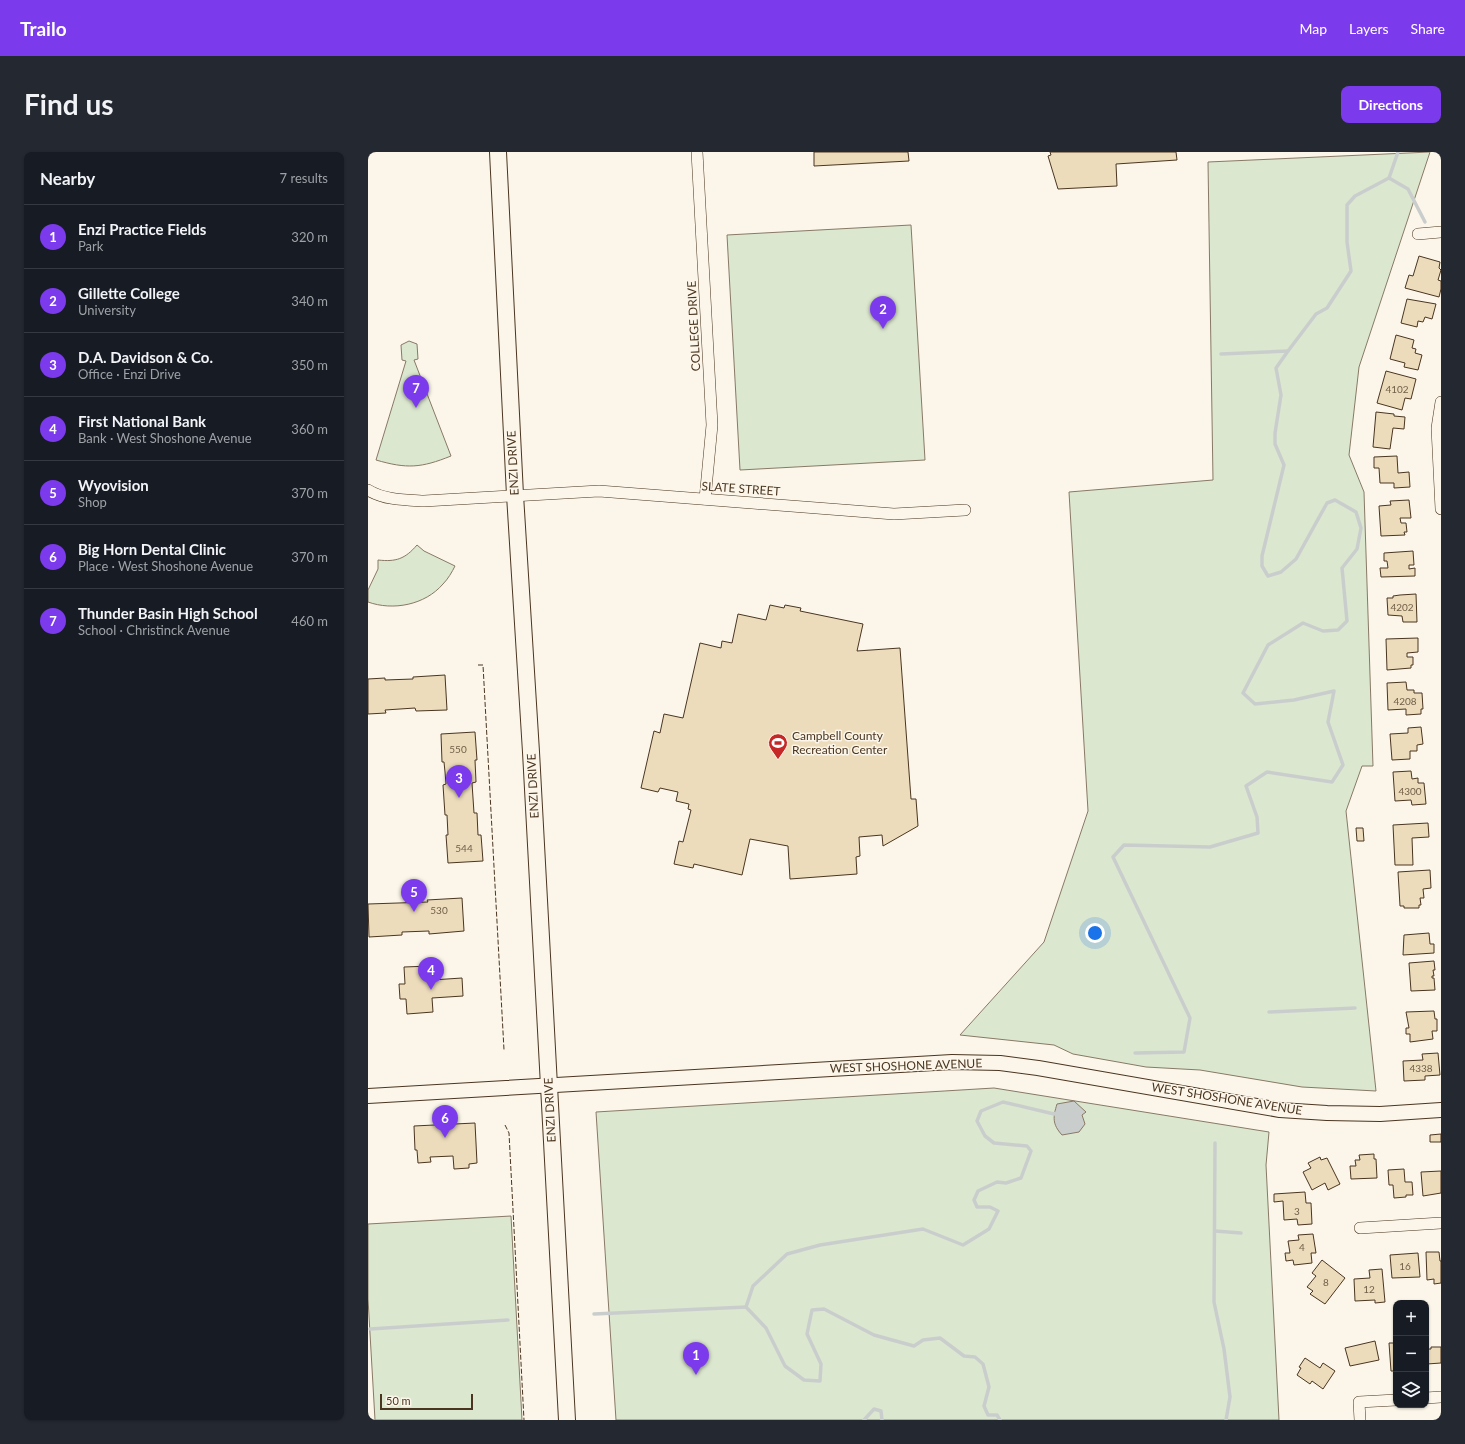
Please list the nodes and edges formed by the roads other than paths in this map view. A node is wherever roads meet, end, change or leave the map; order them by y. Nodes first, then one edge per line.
1 (498, 152) edge
2 (697, 152) edge
3 (1441, 232) edge
4 (1418, 234) dead end
5 (1441, 402) edge
6 (368, 490) edge
7 (514, 495) junction
8 (706, 499) junction
9 (1441, 509) edge
10 (965, 510) dead end
11 (549, 1086) junction
12 (368, 1096) edge
13 (1441, 1110) edge
14 (1441, 1223) edge
15 (1360, 1228) dead end
16 (1441, 1397) edge
17 (1429, 1398) edge
18 (1393, 1400) edge
19 (567, 1420) edge
20 (1360, 1420) edge

1 - 7 main road, ENZI DRIVE
2 - 8 street, COLLEGE DRIVE
3 - 4 street
5 - 9 street
6 - 7 street, SLATE STREET
7 - 8 street, SLATE STREET
7 - 11 main road, ENZI DRIVE
8 - 10 street, SLATE STREET
11 - 12 street, WEST SHOSHONE AVENUE
11 - 13 street, WEST SHOSHONE AVENUE
11 - 19 main road, ENZI DRIVE
14 - 15 street
16 - 17 street
18 - 20 street

